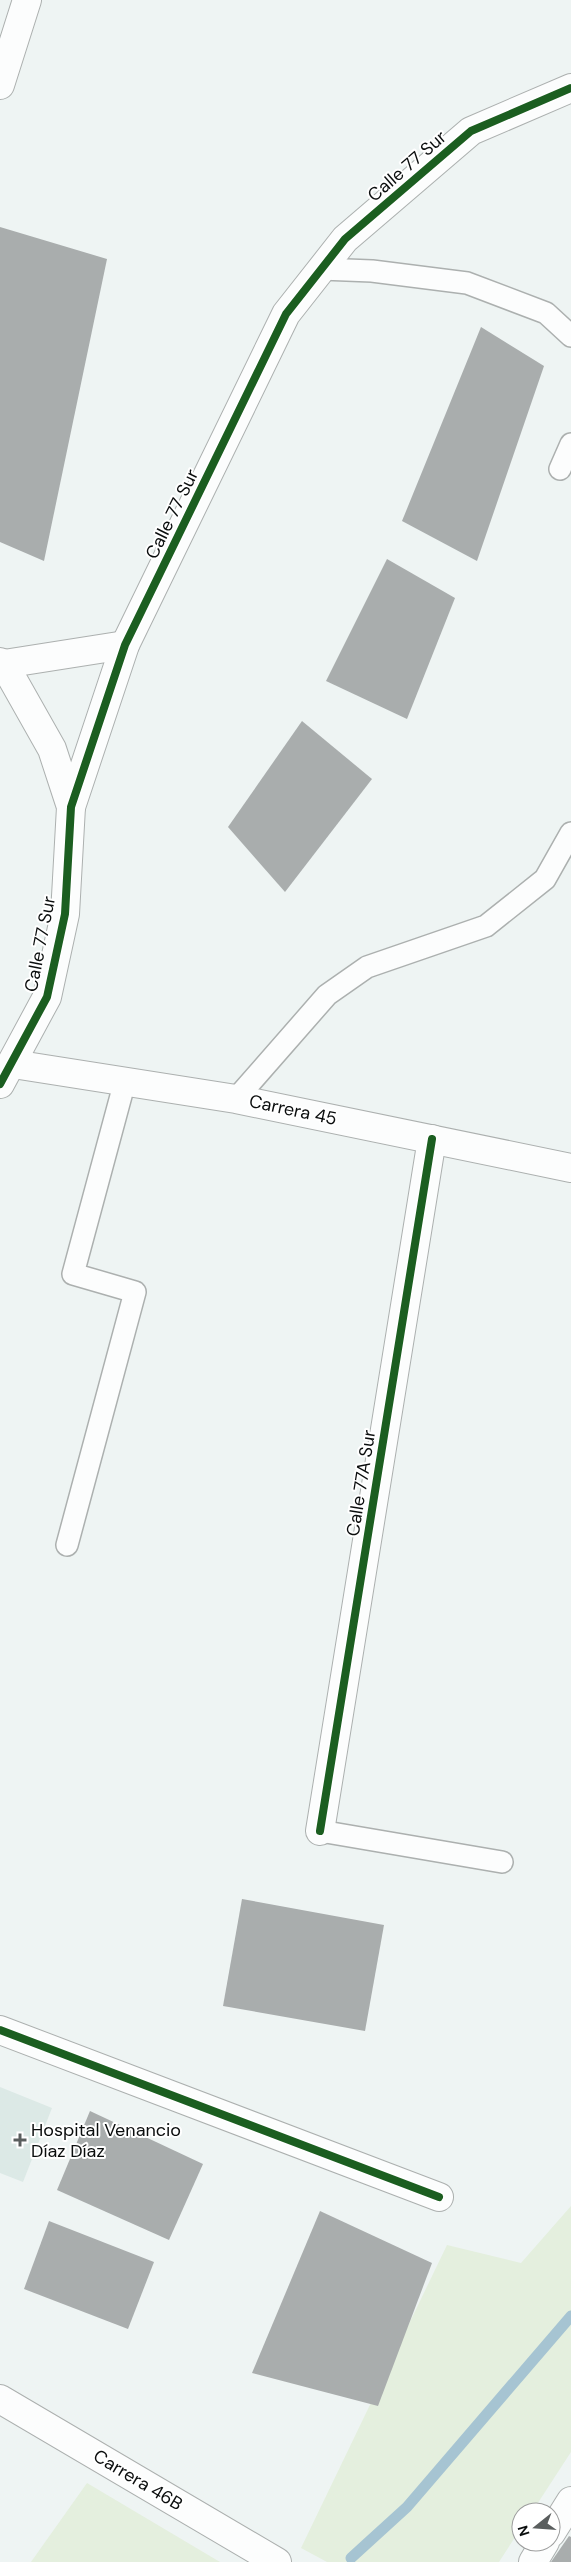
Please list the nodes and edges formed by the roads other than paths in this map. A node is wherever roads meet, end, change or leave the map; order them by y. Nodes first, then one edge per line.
1 (27, 0) edge
2 (0, 85) edge
3 (571, 88) edge
4 (321, 269) junction
5 (571, 336) edge
6 (571, 444) edge
7 (560, 469) dead end
8 (126, 645) junction
9 (2, 663) edge
10 (71, 807) junction
11 (571, 833) edge
12 (6, 1074) edge
13 (125, 1081) junction
14 (236, 1099) junction
15 (432, 1139) junction
16 (571, 1168) edge
17 (67, 1545) dead end
18 (320, 1831) joint
19 (502, 1862) dead end
20 (0, 2030) edge
21 (439, 2197) dead end
22 (0, 2398) edge
23 (571, 2500) edge
24 (561, 2516) edge
25 (277, 2562) edge

1 - 2 street
3 - 4 street, Calle 77 Sur
4 - 5 lane
4 - 8 street, Calle 77 Sur
6 - 7 lane
8 - 9 street
8 - 10 street, Calle 77 Sur
9 - 10 street
10 - 12 street, Calle 77 Sur
11 - 14 lane
12 - 13 street, Carrera 45
13 - 14 street, Carrera 45
13 - 17 lane
14 - 15 street, Carrera 45
15 - 16 street, Carrera 45
15 - 18 street, Calle 77A Sur
18 - 19 lane
20 - 21 street
22 - 25 street, Carrera 46B
23 - 24 street

